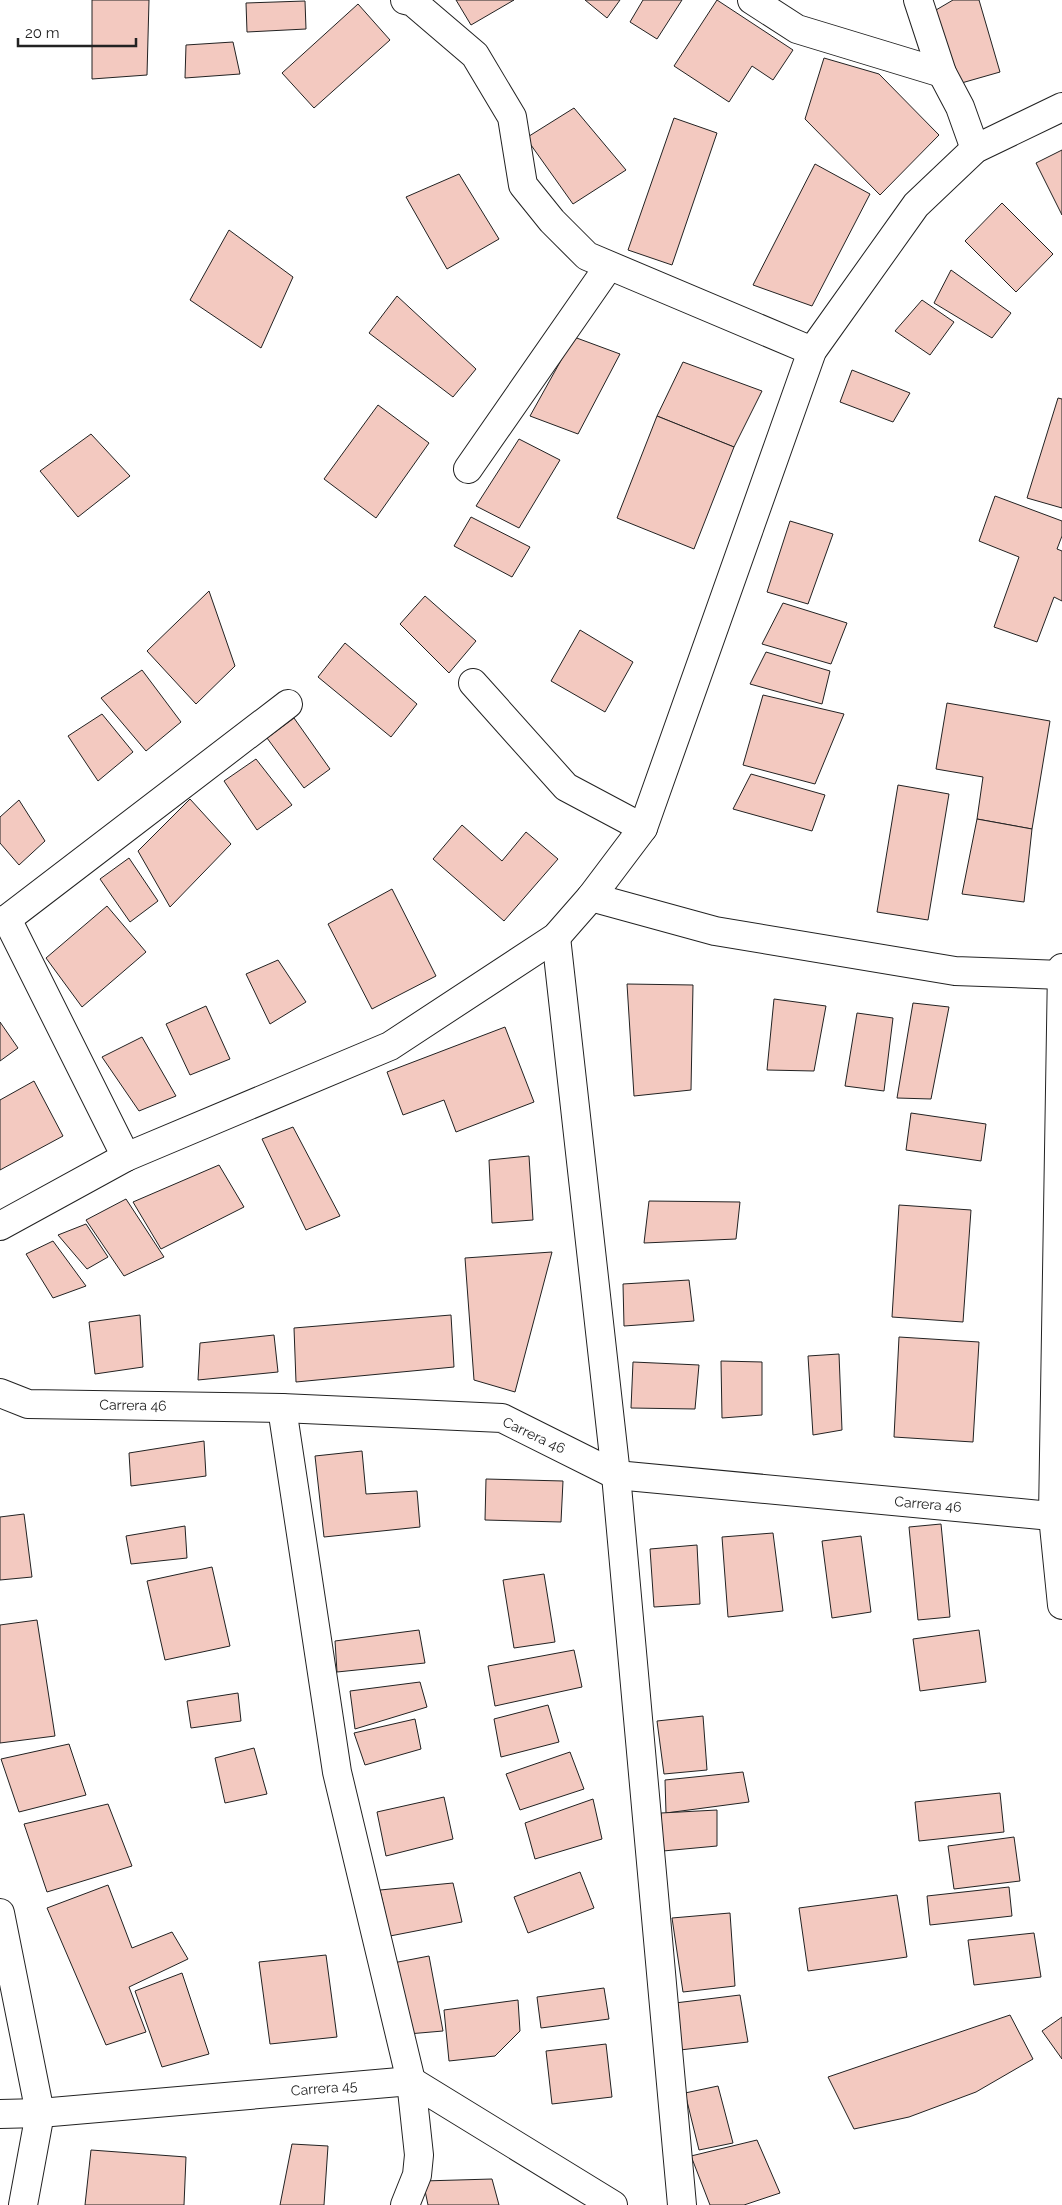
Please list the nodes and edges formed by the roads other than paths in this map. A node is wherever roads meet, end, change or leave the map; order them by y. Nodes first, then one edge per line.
1 (405, 0) edge
2 (752, 0) edge
3 (918, 0) edge
4 (942, 73) junction
5 (1062, 107) edge
6 (975, 149) junction
7 (609, 266) junction
8 (812, 351) junction
9 (468, 470) dead end
10 (474, 683) dead end
11 (288, 704) dead end
12 (643, 828) junction
13 (591, 897) junction
14 (4, 920) edge
15 (556, 937) junction
16 (1062, 973) edge
17 (126, 1157) junction
18 (0, 1226) edge
19 (0, 1393) edge
20 (282, 1408) junction
21 (616, 1475) junction
22 (1058, 1517) edge
23 (1062, 1605) edge
24 (0, 1913) edge
25 (411, 2081) junction
26 (40, 2113) junction
27 (0, 2114) edge
28 (23, 2205) edge
29 (405, 2205) edge
30 (613, 2205) edge
31 (682, 2205) edge

1 - 7 street
2 - 4 street
3 - 4 street
4 - 6 street
5 - 6 street
6 - 8 street
7 - 8 street
7 - 9 street
8 - 12 street
10 - 12 street
11 - 14 street
12 - 13 street
13 - 15 street
13 - 16 street
14 - 17 street
15 - 17 street
15 - 21 street
16 - 22 street
17 - 18 street
19 - 20 street, Carrera 46
20 - 21 street, Carrera 46
20 - 25 street
21 - 22 street, Carrera 46
21 - 31 street
22 - 23 street
24 - 26 street
25 - 26 street, Carrera 45
25 - 29 street
25 - 30 street
26 - 27 street, Carrera 45
26 - 28 street

